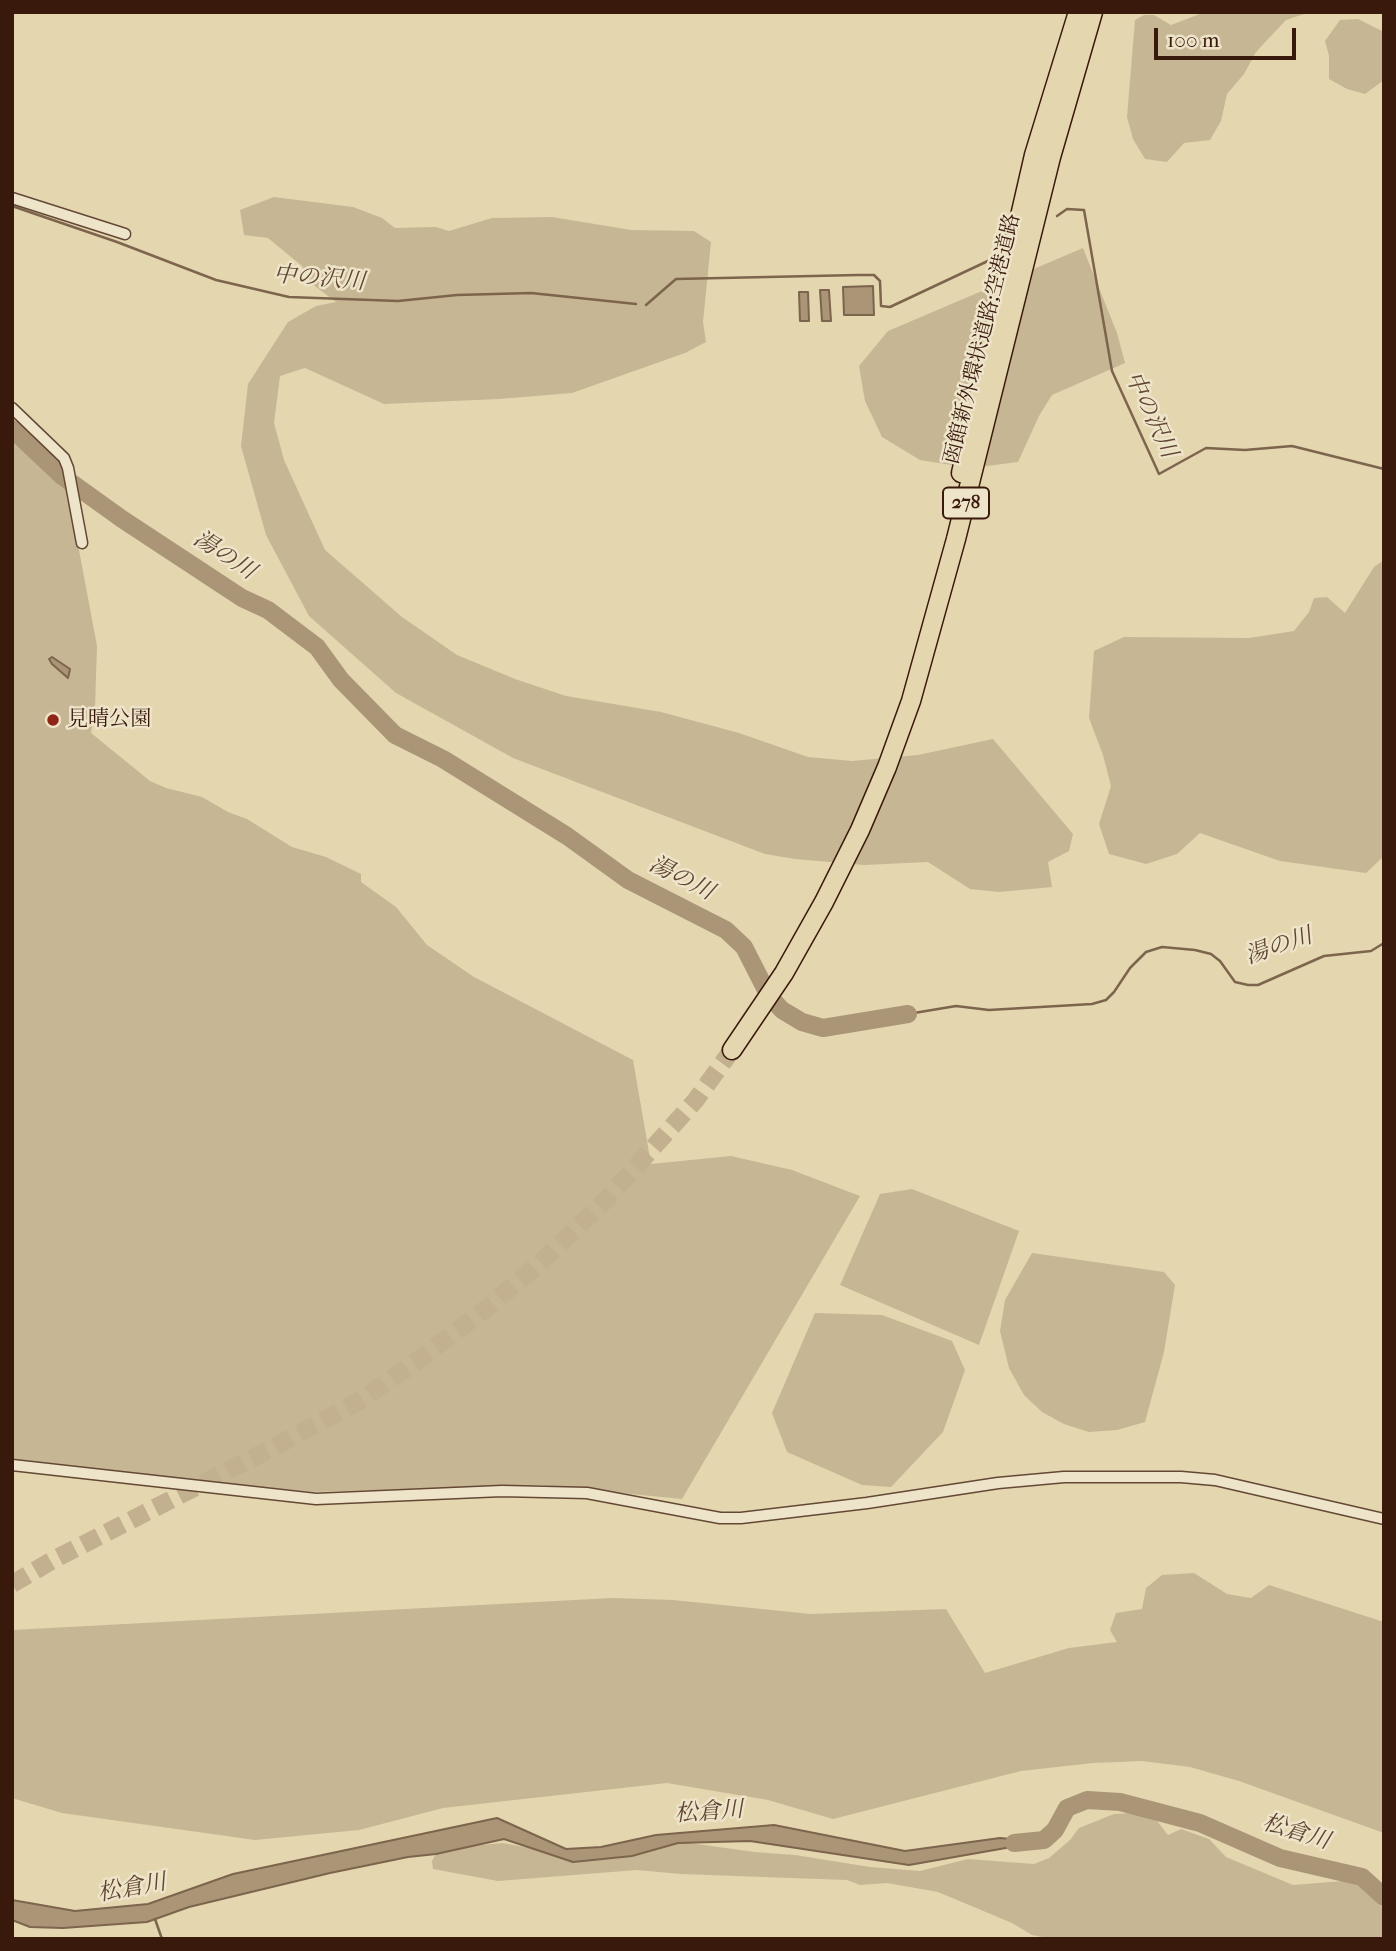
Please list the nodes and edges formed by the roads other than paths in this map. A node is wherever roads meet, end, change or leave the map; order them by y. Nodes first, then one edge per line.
1 (1079, 12) edge
2 (1093, 12) edge
3 (12, 198) edge
4 (125, 234) dead end
5 (12, 408) edge
6 (82, 543) dead end
7 (780, 970) junction
8 (728, 1047) tunnel mouth
9 (12, 1465) edge
10 (1384, 1519) edge

1 - 7 highway, 函館新外環状道路;空港道路 / 278
2 - 7 highway, 函館新外環状道路;空港道路 / 278
3 - 4 street
5 - 6 street
7 - 8 highway, 函館新外環状道路;空港道路 / 278
9 - 10 street

